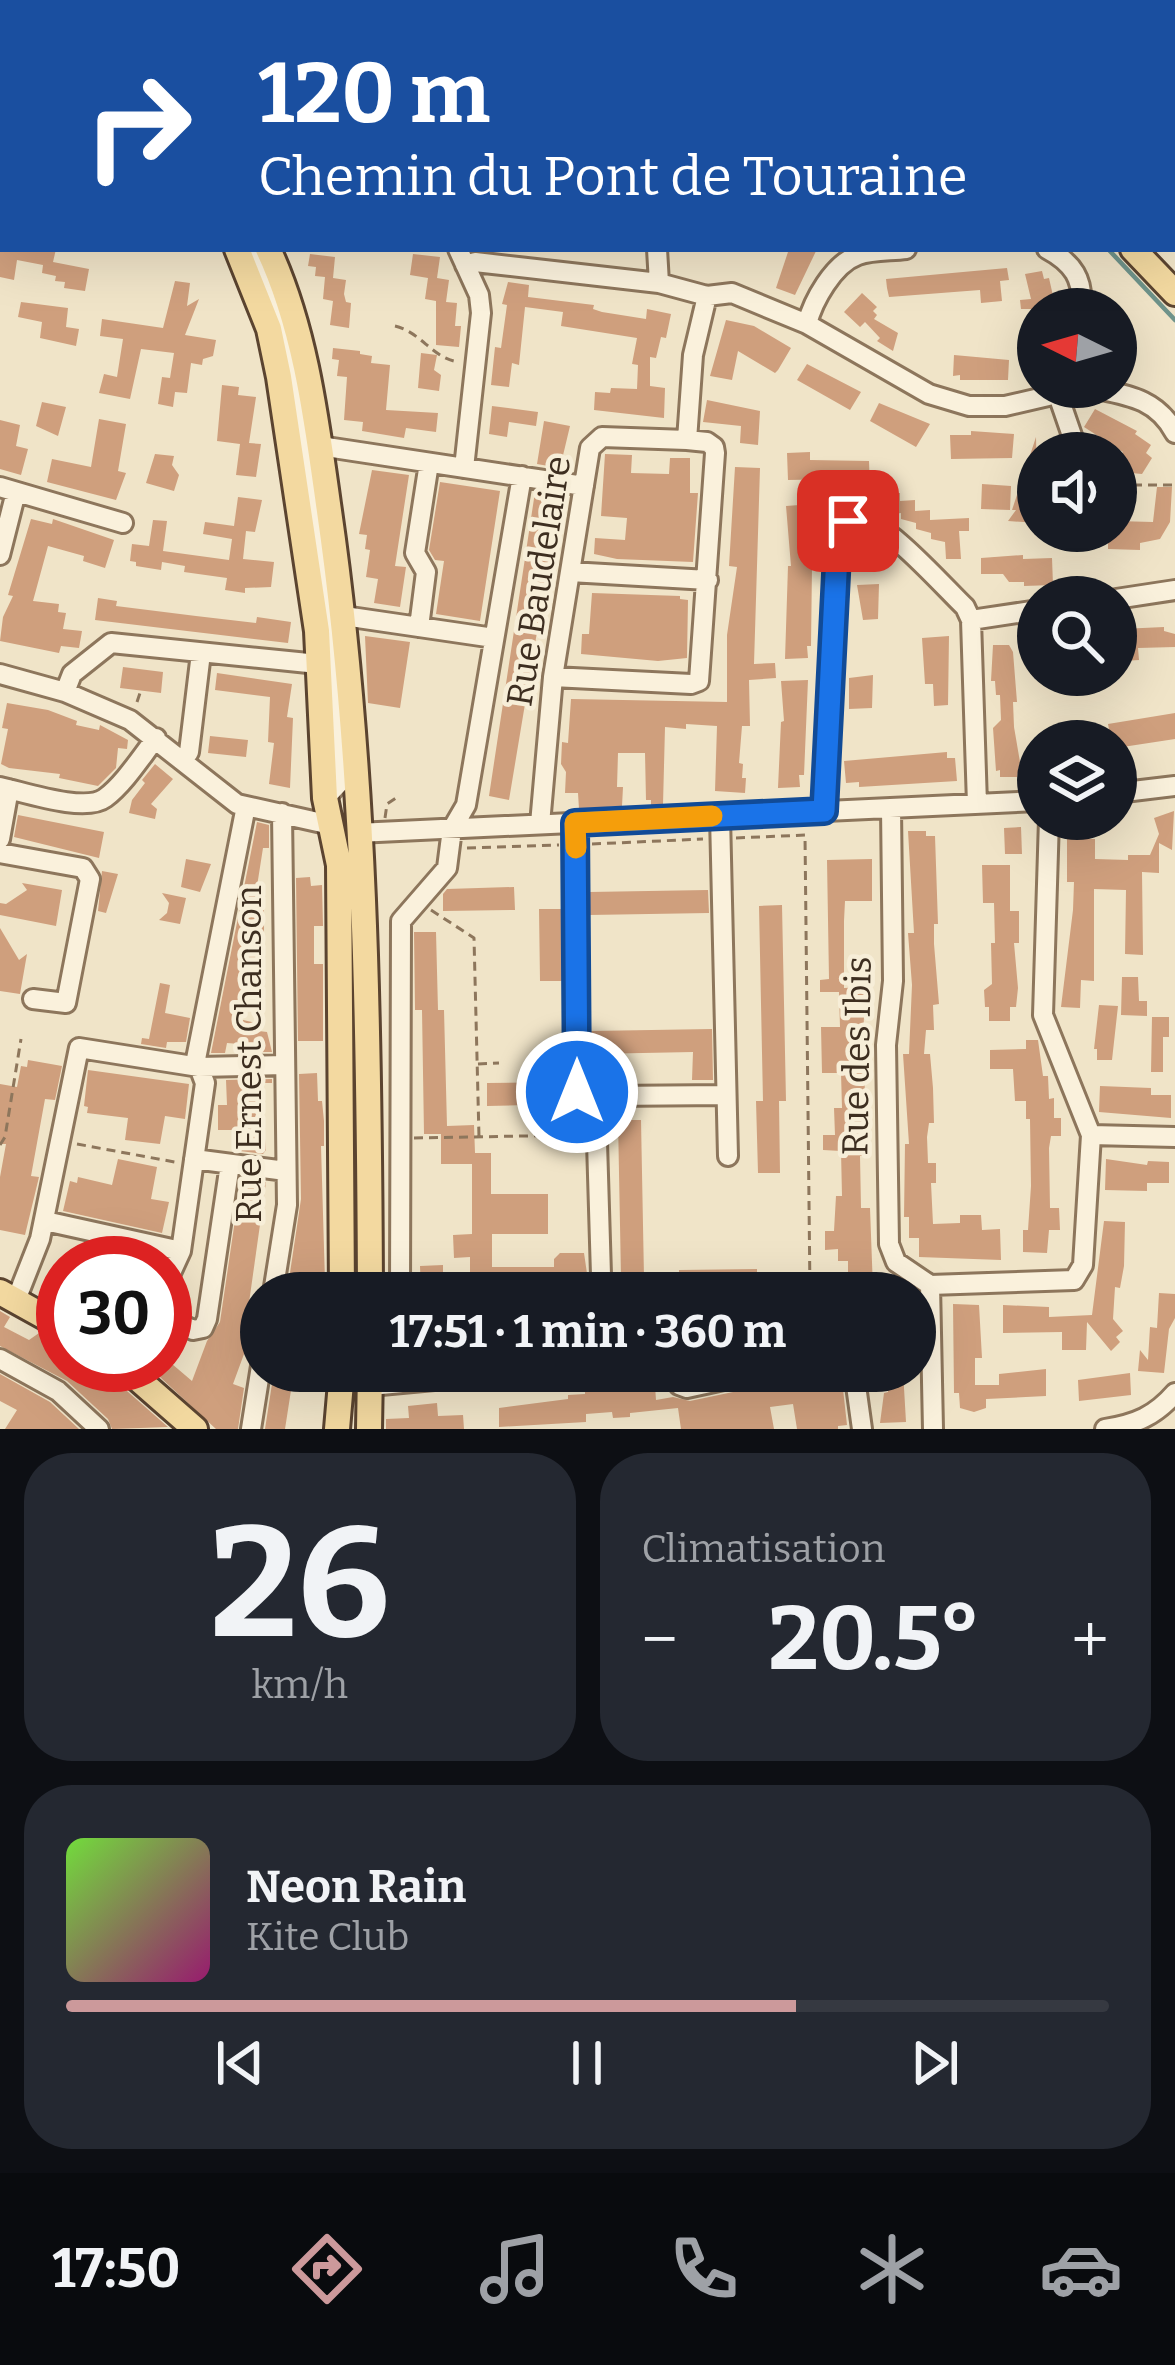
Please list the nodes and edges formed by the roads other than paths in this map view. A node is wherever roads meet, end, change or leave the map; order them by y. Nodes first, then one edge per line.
1 (238, 252) edge
2 (252, 252) edge
3 (269, 252) edge
4 (657, 252) edge
5 (882, 252) edge
6 (1052, 252) edge
7 (1135, 252) edge
8 (1153, 252) edge
9 (461, 257) edge
10 (1175, 274) edge
11 (659, 283) junction
12 (1083, 288) edge
13 (1175, 293) edge
14 (707, 296) junction
15 (807, 324) junction
16 (1137, 400) edge
17 (1017, 403) edge
18 (1175, 433) edge
19 (686, 440) junction
20 (320, 446) junction
21 (429, 463) junction
22 (464, 468) junction
23 (522, 476) junction
24 (584, 485) junction
25 (8, 490) edge
26 (123, 523) dead end
27 (0, 555) edge
28 (570, 572) junction
29 (708, 580) junction
30 (1175, 590) edge
31 (1137, 596) edge
32 (1017, 613) edge
33 (344, 616) junction
34 (971, 620) junction
35 (419, 626) junction
36 (494, 638) junction
37 (201, 653) junction
38 (318, 664) junction
39 (0, 674) edge
40 (553, 677) junction
41 (65, 692) junction
42 (156, 738) junction
43 (184, 759) junction
44 (1175, 786) edge
45 (5, 788) edge
46 (1137, 791) edge
47 (325, 798) junction
48 (1017, 802) edge
49 (977, 804) junction
50 (246, 806) junction
51 (891, 808) junction
52 (824, 811) junction
53 (282, 814) junction
54 (720, 816) junction
55 (575, 823) junction
56 (540, 824) junction
57 (331, 825) junction
58 (452, 829) junction
59 (0, 839) edge
60 (1048, 840) edge
61 (352, 846) junction
62 (0, 853) edge
63 (33, 999) dead end
64 (283, 1065) junction
65 (199, 1067) junction
66 (726, 1095) junction
67 (596, 1108) junction
68 (1091, 1135) junction
69 (1175, 1137) edge
70 (728, 1156) dead end
71 (194, 1162) junction
72 (230, 1163) junction
73 (286, 1171) junction
74 (43, 1230) junction
75 (84, 1236) edge
76 (183, 1236) edge
77 (276, 1272) edge
78 (342, 1272) edge
79 (370, 1272) edge
80 (400, 1272) edge
81 (601, 1272) edge
82 (911, 1272) edge
83 (936, 1285) edge
84 (8, 1296) edge
85 (36, 1312) edge
86 (192, 1330) edge
87 (0, 1359) edge
88 (153, 1392) edge
89 (257, 1392) edge
90 (341, 1392) edge
91 (370, 1392) edge
92 (857, 1392) edge
93 (932, 1392) edge
94 (1175, 1393) edge
95 (1166, 1416) edge
96 (99, 1429) edge
97 (196, 1429) edge
98 (251, 1429) edge
99 (337, 1429) edge
100 (369, 1429) edge
101 (862, 1429) edge
102 (933, 1429) edge
103 (1105, 1429) edge

1 - 38 main road
2 - 47 street
3 - 20 main road
4 - 11 street
5 - 15 street
6 - 12 street
7 - 13 main road
8 - 10 main road
9 - 11 street
9 - 22 street
11 - 14 street
14 - 15 street
14 - 19 street
15 - 17 street
16 - 18 street
19 - 24 street, Rue Baudelaire
19 - 29 street
20 - 21 street
20 - 33 main road
21 - 22 street
21 - 35 street
22 - 23 street
23 - 24 street
23 - 36 street
24 - 28 street, Rue Baudelaire
25 - 26 street
25 - 27 street
28 - 29 street
28 - 40 street, Rue Baudelaire
29 - 40 street
30 - 31 street
32 - 34 street
33 - 35 street
33 - 61 main road
34 - 49 street
34 - 52 street
35 - 36 street
36 - 58 street
37 - 38 street
37 - 41 street
37 - 43 street
38 - 47 main road
39 - 41 street
40 - 56 street, Rue Baudelaire
41 - 42 street
42 - 43 street
42 - 45 street
43 - 50 street
44 - 46 street
45 - 59 street
47 - 57 main road
48 - 49 street
49 - 51 street
50 - 53 street
50 - 65 street
51 - 52 street
51 - 82 street, Rue des Ibis
52 - 54 street
53 - 57 street
53 - 64 street, Rue Ernest Chanson
54 - 55 street
54 - 66 street
55 - 56 street
55 - 67 street
56 - 58 street
57 - 61 main road
58 - 61 street
58 - 80 street
60 - 68 street
61 - 78 main road
61 - 79 main road
62 - 63 street
64 - 65 street
64 - 73 street, Rue Ernest Chanson
65 - 71 street
65 - 74 street
66 - 67 street
66 - 70 street
67 - 81 street
68 - 69 street
68 - 83 street
71 - 72 street
71 - 76 street
72 - 73 street
72 - 86 street
73 - 77 street, Rue Ernest Chanson
74 - 75 street
74 - 84 street
84 - 85 main road
87 - 96 street
88 - 97 main road
89 - 98 street
90 - 99 main road
91 - 100 main road
92 - 101 street
93 - 102 street
94 - 95 street
95 - 103 street

